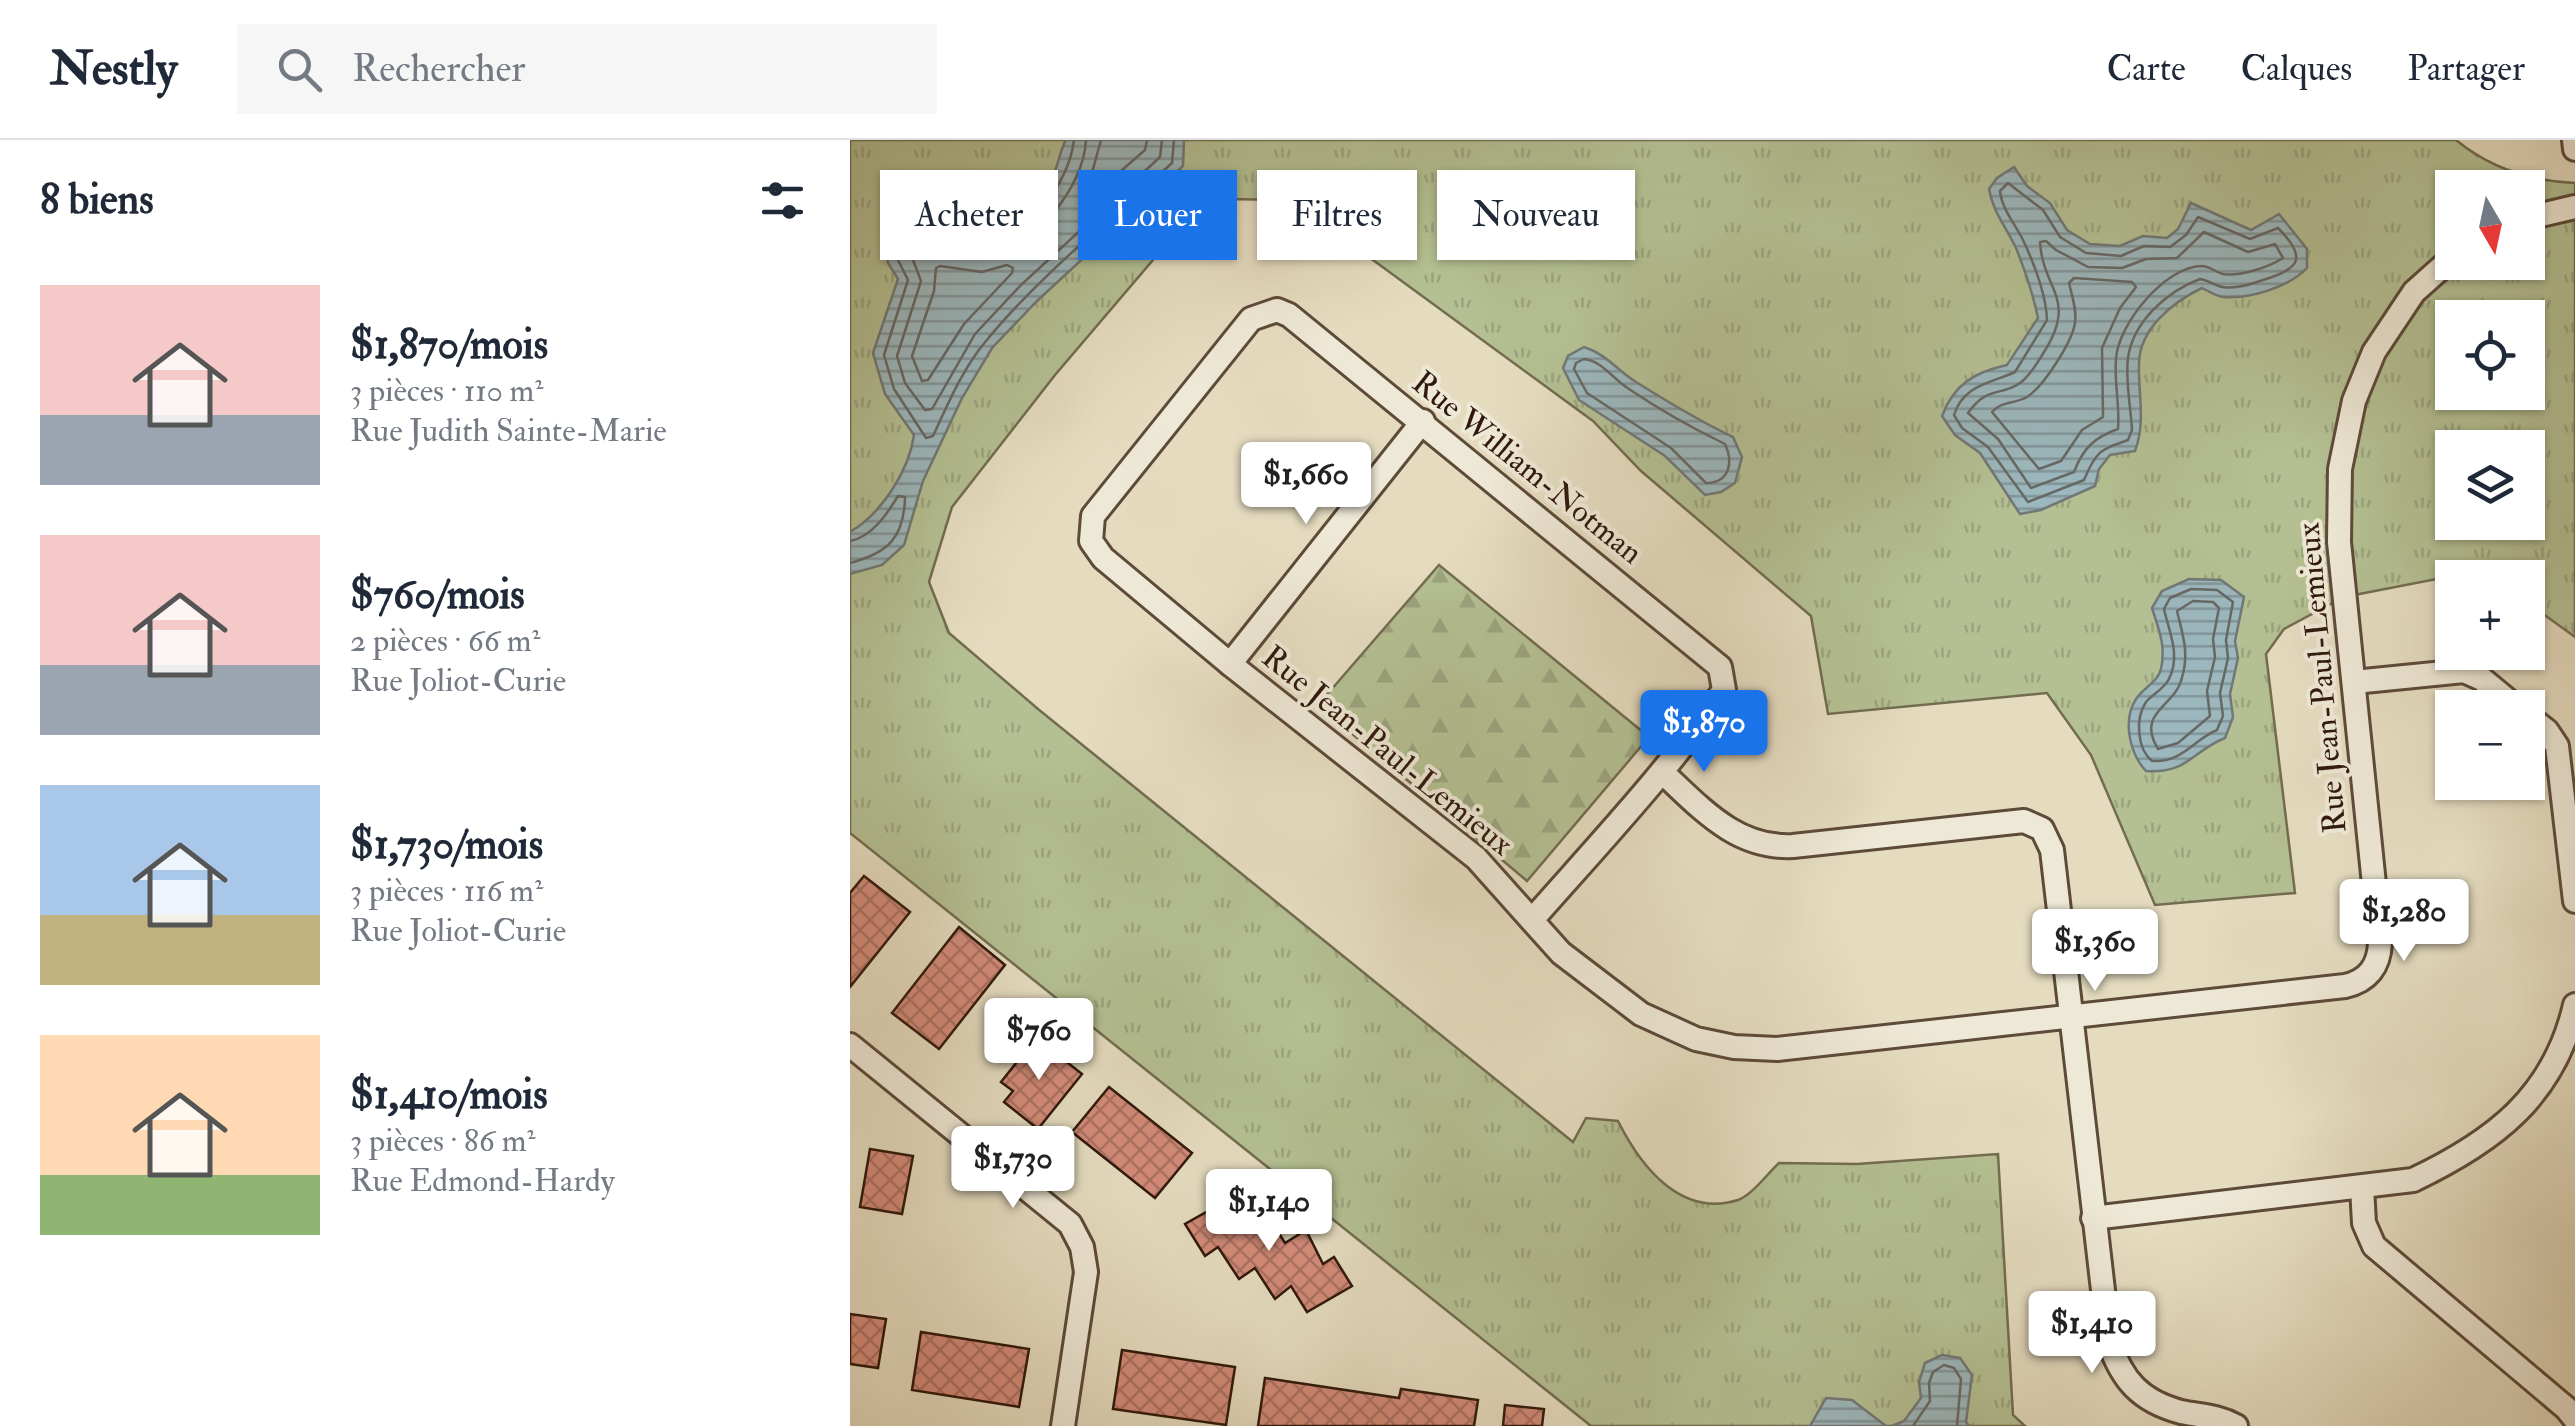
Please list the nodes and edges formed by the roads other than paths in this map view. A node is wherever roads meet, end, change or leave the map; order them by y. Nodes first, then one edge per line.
1 (2574, 140) edge
2 (2575, 150) edge
3 (2575, 207) edge
4 (2545, 214) edge
5 (2435, 273) edge
6 (1423, 422) junction
7 (1091, 541) joint
8 (1230, 664) junction
9 (2354, 682) junction
10 (2494, 690) edge
11 (2545, 730) edge
12 (1662, 772) junction
13 (2575, 901) edge
14 (1532, 920) junction
15 (2575, 1005) edge
16 (2071, 1016) junction
17 (850, 1045) edge
18 (2554, 1062) junction
19 (2575, 1076) edge
20 (2362, 1187) junction
21 (2093, 1218) junction
22 (2575, 1420) edge
23 (1063, 1426) edge
24 (2236, 1426) edge

1 - 2 street
3 - 4 street
5 - 9 street, Rue Jean-Paul-Lemieux
6 - 7 street, Rue William-Notman
6 - 8 street
6 - 12 street, Rue William-Notman
7 - 8 street, Rue Jean-Paul-Lemieux
8 - 14 street, Rue Jean-Paul-Lemieux
9 - 10 street
9 - 16 street, Rue Jean-Paul-Lemieux
11 - 13 street
12 - 14 street, Rue William-Notman
12 - 16 street
14 - 16 street, Rue Jean-Paul-Lemieux
15 - 18 street
16 - 21 street
17 - 23 street
18 - 19 street
18 - 20 street
20 - 21 street
20 - 22 street
21 - 24 street

